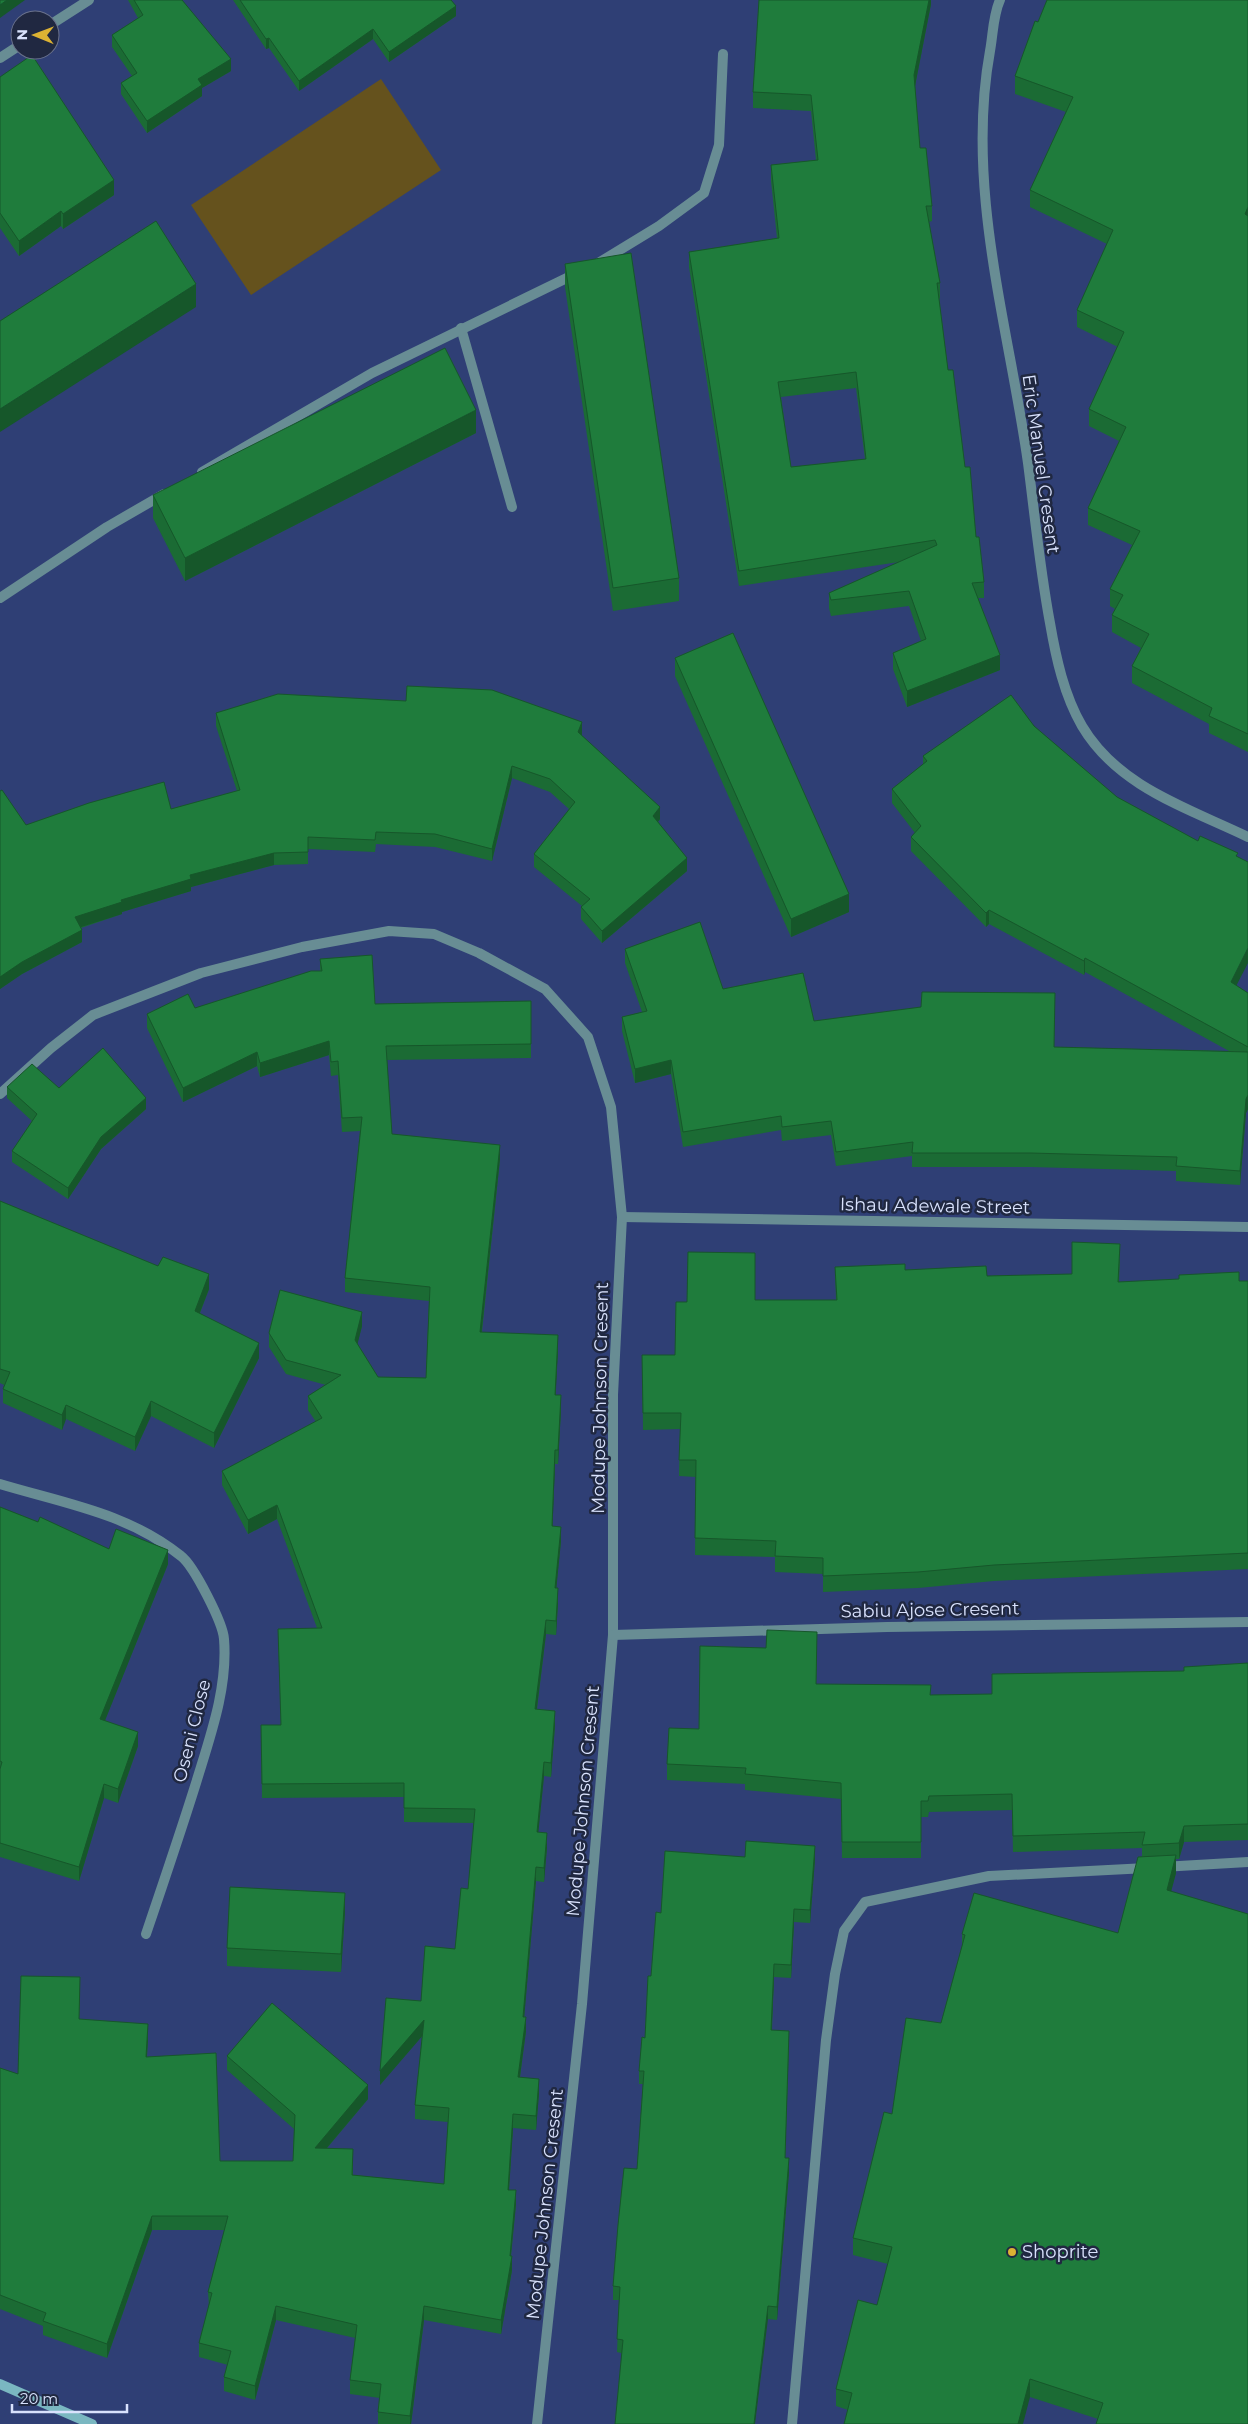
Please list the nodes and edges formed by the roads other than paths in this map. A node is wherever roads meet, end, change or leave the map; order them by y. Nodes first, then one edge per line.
1 (88, 0) edge
2 (1000, 0) edge
3 (60, 18) edge
4 (723, 54) dead end
5 (462, 328) junction
6 (192, 477) edge
7 (175, 487) edge
8 (512, 507) dead end
9 (0, 598) edge
10 (1248, 837) edge
11 (0, 1094) edge
12 (622, 1217) junction
13 (1248, 1226) edge
14 (0, 1484) edge
15 (1248, 1622) edge
16 (613, 1635) junction
17 (1248, 1862) edge
18 (146, 1934) dead end
19 (0, 2384) edge
20 (92, 2424) edge
21 (537, 2424) edge
22 (792, 2424) edge

1 - 3 street
2 - 10 street, Eric Manuel Cresent
4 - 5 street
5 - 6 street
5 - 8 street
7 - 9 street
11 - 12 street, Modupe Johnson Cresent
12 - 13 street, Ishau Adewale Street
12 - 16 street, Modupe Johnson Cresent
14 - 18 street, Oseni Close
15 - 16 street, Sabiu Ajose Cresent
16 - 21 street, Modupe Johnson Cresent
17 - 22 street
19 - 20 main road

